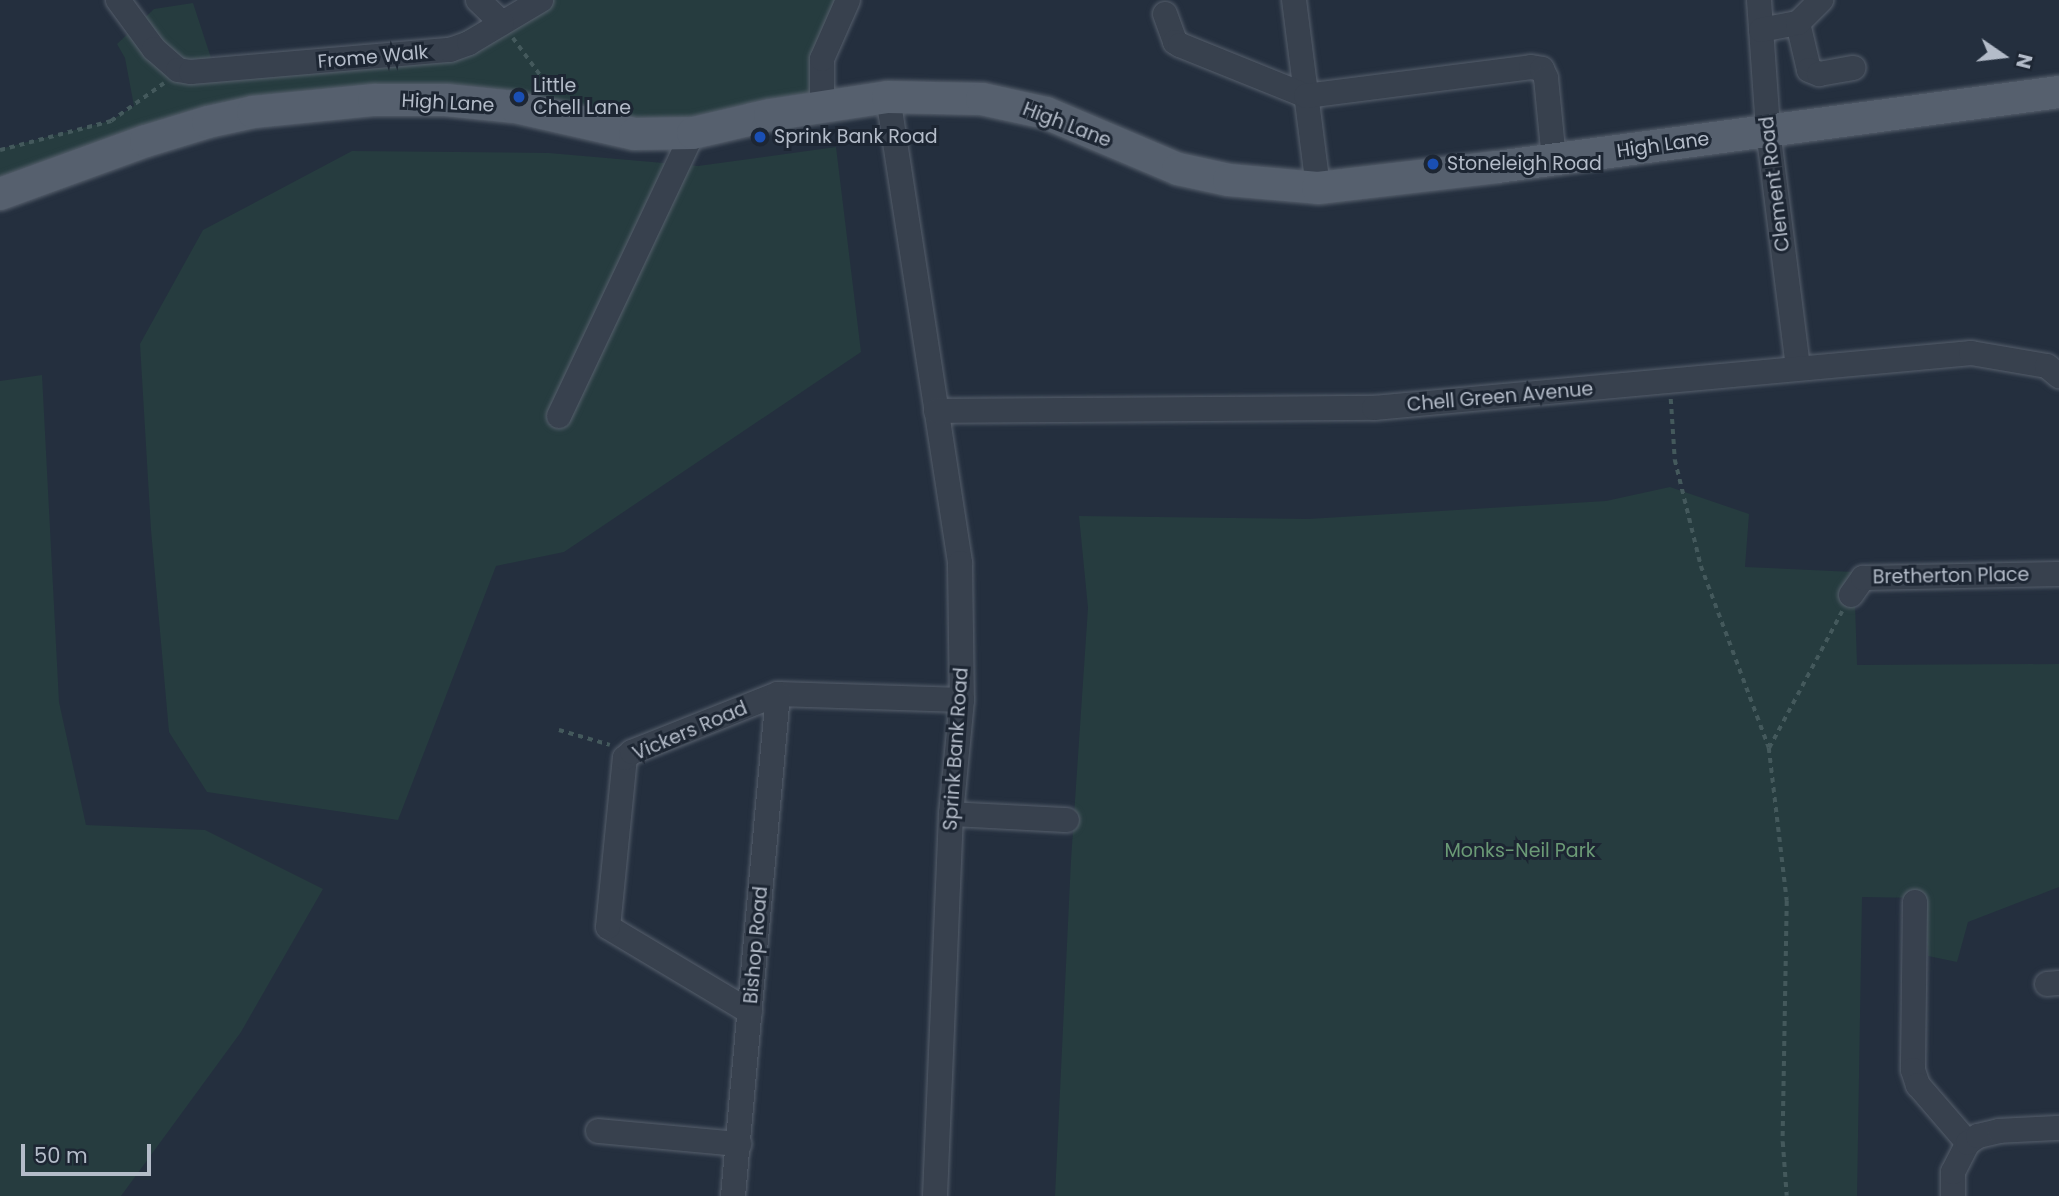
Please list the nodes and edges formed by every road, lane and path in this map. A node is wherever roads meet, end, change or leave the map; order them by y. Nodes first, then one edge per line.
1 (118, 0) edge
2 (478, 0) edge
3 (541, 0) edge
4 (848, 0) edge
5 (1294, 0) edge
6 (1759, 0) edge
7 (1821, 0) edge
8 (1165, 14) dead end
9 (502, 23) junction
10 (1798, 23) junction
11 (1761, 30) junction
12 (1853, 68) dead end
13 (185, 71) junction
14 (2059, 92) edge
15 (1306, 96) junction
16 (888, 97) junction
17 (822, 106) junction
18 (567, 121) junction
19 (1768, 130) junction
20 (693, 132) junction
21 (0, 150) edge
22 (1554, 160) junction
23 (1318, 188) junction
24 (0, 194) edge
25 (1798, 367) junction
26 (2055, 367) edge
27 (1669, 382) junction
28 (936, 411) junction
29 (559, 416) dead end
30 (2059, 573) edge
31 (1851, 595) joint
32 (778, 694) junction
33 (962, 700) junction
34 (559, 730) dead end
35 (1769, 748) junction
36 (632, 752) junction
37 (951, 814) junction
38 (1067, 820) dead end
39 (1915, 902) dead end
40 (750, 1012) junction
41 (2059, 1128) edge
42 (598, 1131) dead end
43 (1968, 1143) junction
44 (739, 1144) junction
45 (733, 1196) edge
46 (935, 1196) edge
47 (1787, 1196) edge
48 (1952, 1196) edge

1 - 13 street
2 - 9 street
3 - 9 street, Frome Walk
4 - 17 street
5 - 15 street
6 - 11 street, Clement Road
7 - 10 street
8 - 15 street
9 - 13 street, Frome Walk
9 - 18 path
10 - 11 street
10 - 12 street
11 - 19 street, Clement Road
13 - 21 path
14 - 19 main road, High Lane
15 - 22 street
15 - 23 street
16 - 17 main road, High Lane
16 - 23 main road, High Lane
16 - 28 street, Sprink Bank Road
17 - 20 main road, High Lane
18 - 20 main road, High Lane
18 - 24 main road, High Lane
19 - 22 main road, High Lane
19 - 25 street, Clement Road
20 - 29 street
22 - 23 main road, High Lane
25 - 26 street, Chell Green Avenue
25 - 27 street, Chell Green Avenue
27 - 28 street, Chell Green Avenue
27 - 35 path
28 - 33 street, Sprink Bank Road
30 - 31 street, Bretherton Place
31 - 35 path
32 - 33 street, Vickers Road
32 - 36 street, Vickers Road
32 - 40 street, Bishop Road
33 - 37 street, Sprink Bank Road
34 - 36 path
35 - 47 path
36 - 40 street, Vickers Road
37 - 38 street
37 - 46 street, Sprink Bank Road
39 - 43 street
40 - 44 street, Bishop Road
41 - 43 street
42 - 44 street
43 - 48 street
44 - 45 street, Bishop Road

